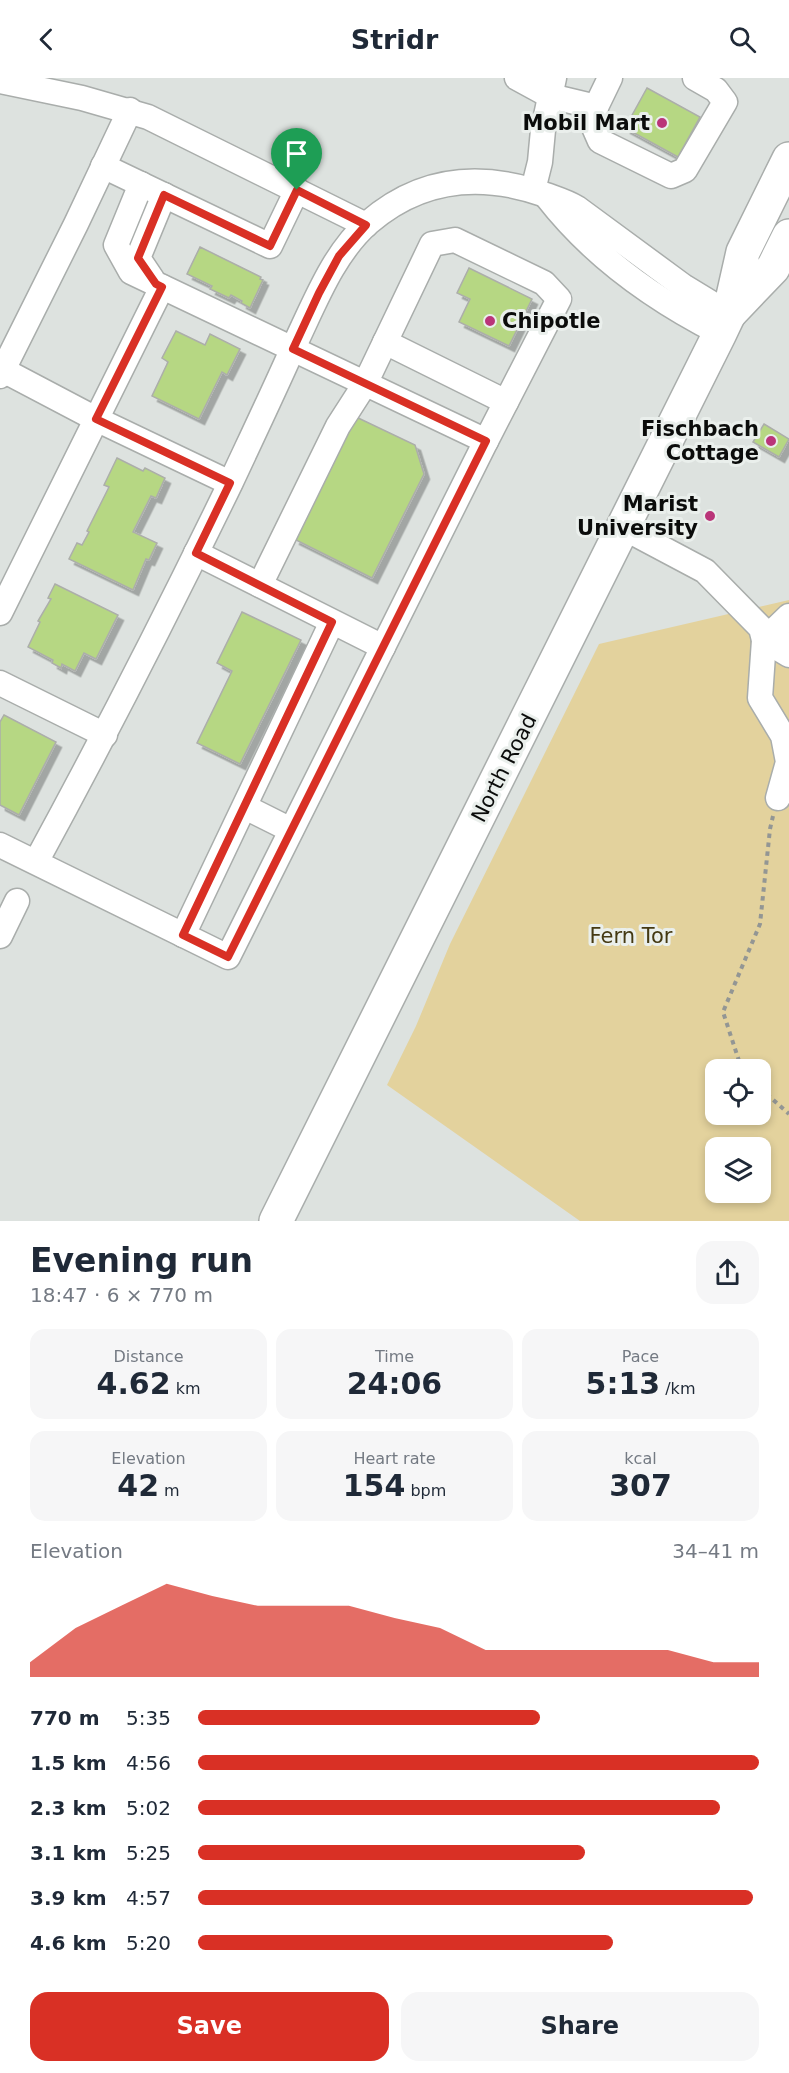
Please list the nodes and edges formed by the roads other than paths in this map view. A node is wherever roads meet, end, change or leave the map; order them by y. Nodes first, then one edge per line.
1 (517, 78) edge
2 (610, 78) edge
3 (695, 78) edge
4 (0, 81) edge
5 (719, 84) edge
6 (552, 87) edge
7 (596, 107) junction
8 (130, 110) junction
9 (789, 159) edge
10 (103, 166) junction
11 (141, 184) junction
12 (297, 190) junction
13 (539, 192) junction
14 (164, 195) junction
15 (366, 225) junction
16 (789, 236) edge
17 (159, 285) junction
18 (725, 324) junction
19 (385, 342) junction
20 (293, 349) junction
21 (2, 373) edge
22 (365, 384) junction
23 (510, 395) junction
24 (96, 419) junction
25 (486, 441) junction
26 (230, 483) junction
27 (624, 528) junction
28 (196, 553) junction
29 (260, 585) junction
30 (0, 613) edge
31 (789, 616) edge
32 (332, 622) junction
33 (764, 640) junction
34 (789, 645) edge
35 (383, 647) junction
36 (789, 655) edge
37 (0, 683) edge
38 (105, 735) junction
39 (778, 798) road end
40 (244, 807) junction
41 (291, 830) junction
42 (0, 845) edge
43 (36, 862) junction
44 (17, 901) dead end
45 (183, 935) junction
46 (0, 936) edge
47 (276, 1221) edge

1 - 6 street
2 - 7 street
3 - 5 street
4 - 8 street
5 - 7 street
6 - 7 street
6 - 13 street
8 - 10 street
8 - 12 street
9 - 18 highway, North Road
10 - 11 street
10 - 21 street
11 - 14 street
11 - 17 street
12 - 14 street
12 - 15 street
13 - 15 street
13 - 18 street
14 - 17 street
15 - 20 street
16 - 18 highway, North Road
17 - 20 street
17 - 24 street
18 - 27 highway, North Road
19 - 22 street
19 - 23 street
19 - 23 street
20 - 22 street
20 - 26 street
21 - 24 street
22 - 25 street
22 - 29 street
23 - 25 street
24 - 26 street
24 - 30 street
25 - 35 street
26 - 28 street
27 - 33 street
27 - 47 highway, North Road
28 - 29 street
28 - 38 street
29 - 32 street
31 - 33 street
32 - 35 street
32 - 40 street
33 - 34 street
33 - 36 street
33 - 39 street
35 - 41 street
37 - 38 street
38 - 43 street
40 - 41 street
40 - 45 street
41 - 45 street
42 - 43 street
43 - 45 street
44 - 46 street

